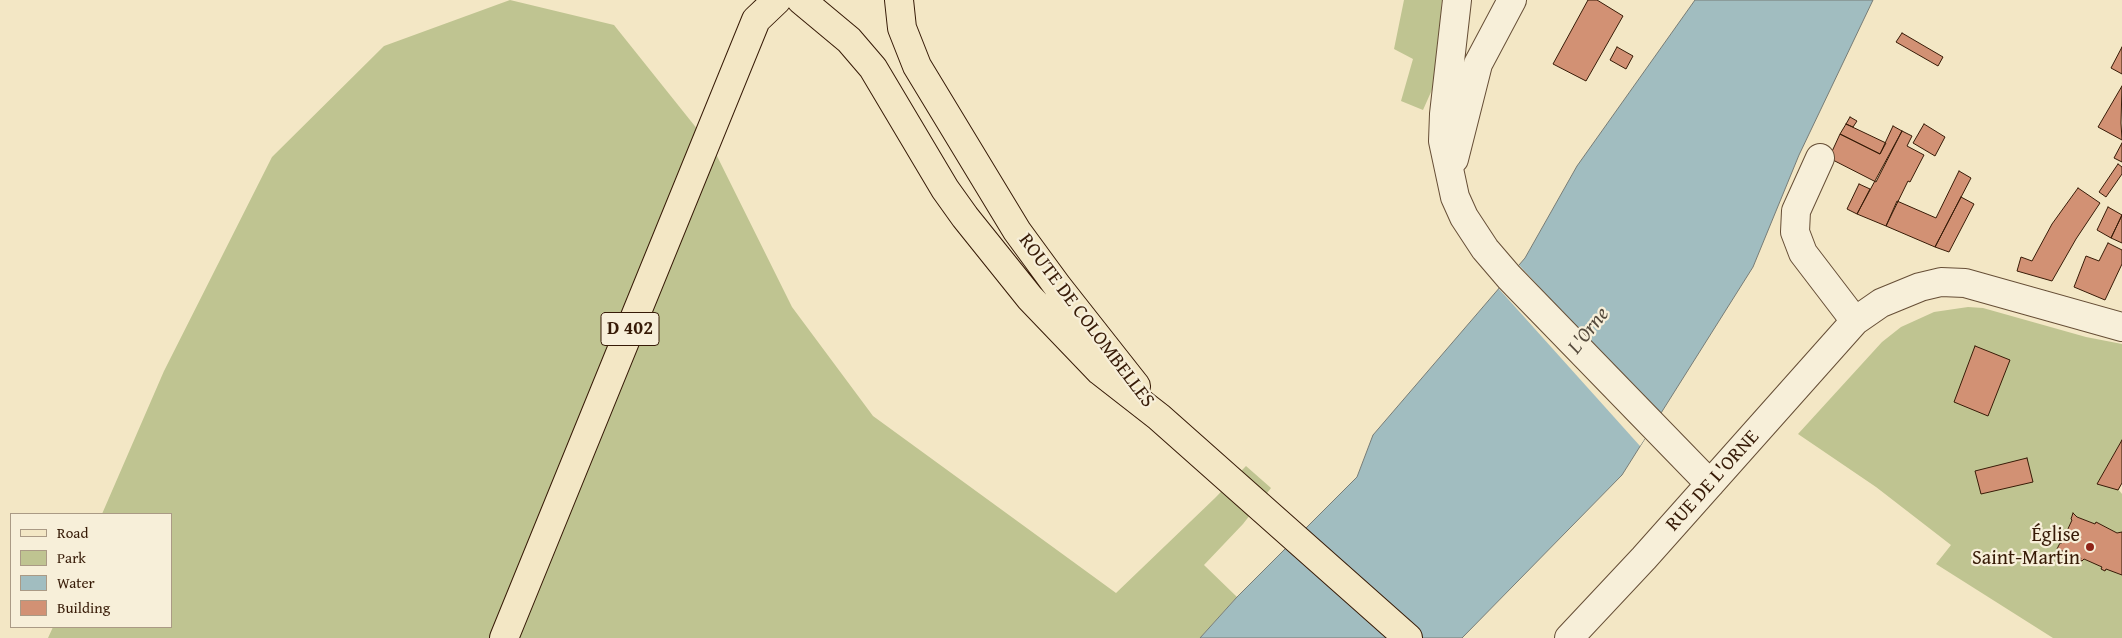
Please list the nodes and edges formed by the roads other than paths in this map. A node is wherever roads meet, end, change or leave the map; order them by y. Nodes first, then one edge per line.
1 (777, 0) edge
2 (800, 0) edge
3 (899, 0) edge
4 (1457, 0) edge
5 (1512, 0) edge
6 (756, 10) edge
7 (1820, 158) dead end
8 (1450, 178) junction
9 (1855, 321) junction
10 (2122, 327) edge
11 (1159, 417) junction
12 (1710, 484) junction
13 (504, 638) edge
14 (1408, 638) edge
15 (1569, 638) edge

1 - 6 main road, D 402
2 - 11 main road, ROUTE DE COLOMBELLES
3 - 11 main road, ROUTE DE COLOMBELLES
4 - 8 street
5 - 8 street
6 - 13 main road, D 402
7 - 9 street
8 - 12 street
9 - 10 street, RUE DE L'ORNE
9 - 12 street, RUE DE L'ORNE
11 - 14 main road
12 - 15 street, RUE DE L'ORNE

